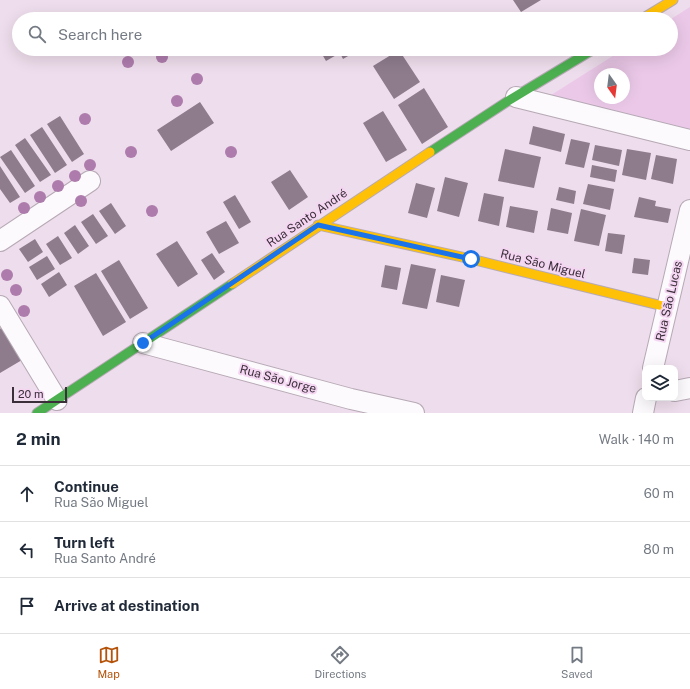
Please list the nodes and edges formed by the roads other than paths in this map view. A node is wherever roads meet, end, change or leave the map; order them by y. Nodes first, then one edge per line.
1 (673, 0) edge
2 (653, 12) edge
3 (583, 56) edge
4 (516, 97) junction
5 (690, 140) edge
6 (90, 181) dead end
7 (690, 213) edge
8 (318, 225) junction
9 (0, 241) edge
10 (0, 306) edge
11 (667, 307) junction
12 (143, 343) junction
13 (654, 365) edge
14 (690, 388) edge
15 (678, 390) edge
16 (57, 400) junction
17 (645, 401) edge
18 (350, 406) edge
19 (37, 413) edge
20 (414, 413) edge
21 (643, 413) edge

1 - 2 street
3 - 4 street, Rua Santo André
4 - 5 street
4 - 8 street, Rua Santo André
6 - 9 street
7 - 11 street, Rua São Lucas
8 - 11 street, Rua São Miguel
8 - 12 street, Rua Santo André
10 - 16 street
11 - 13 street, Rua São Lucas
12 - 16 street, Rua Santo André
12 - 18 street, Rua São Jorge
14 - 15 street
16 - 19 street, Rua Santo André
17 - 21 street
18 - 20 street, Rua São Jorge

